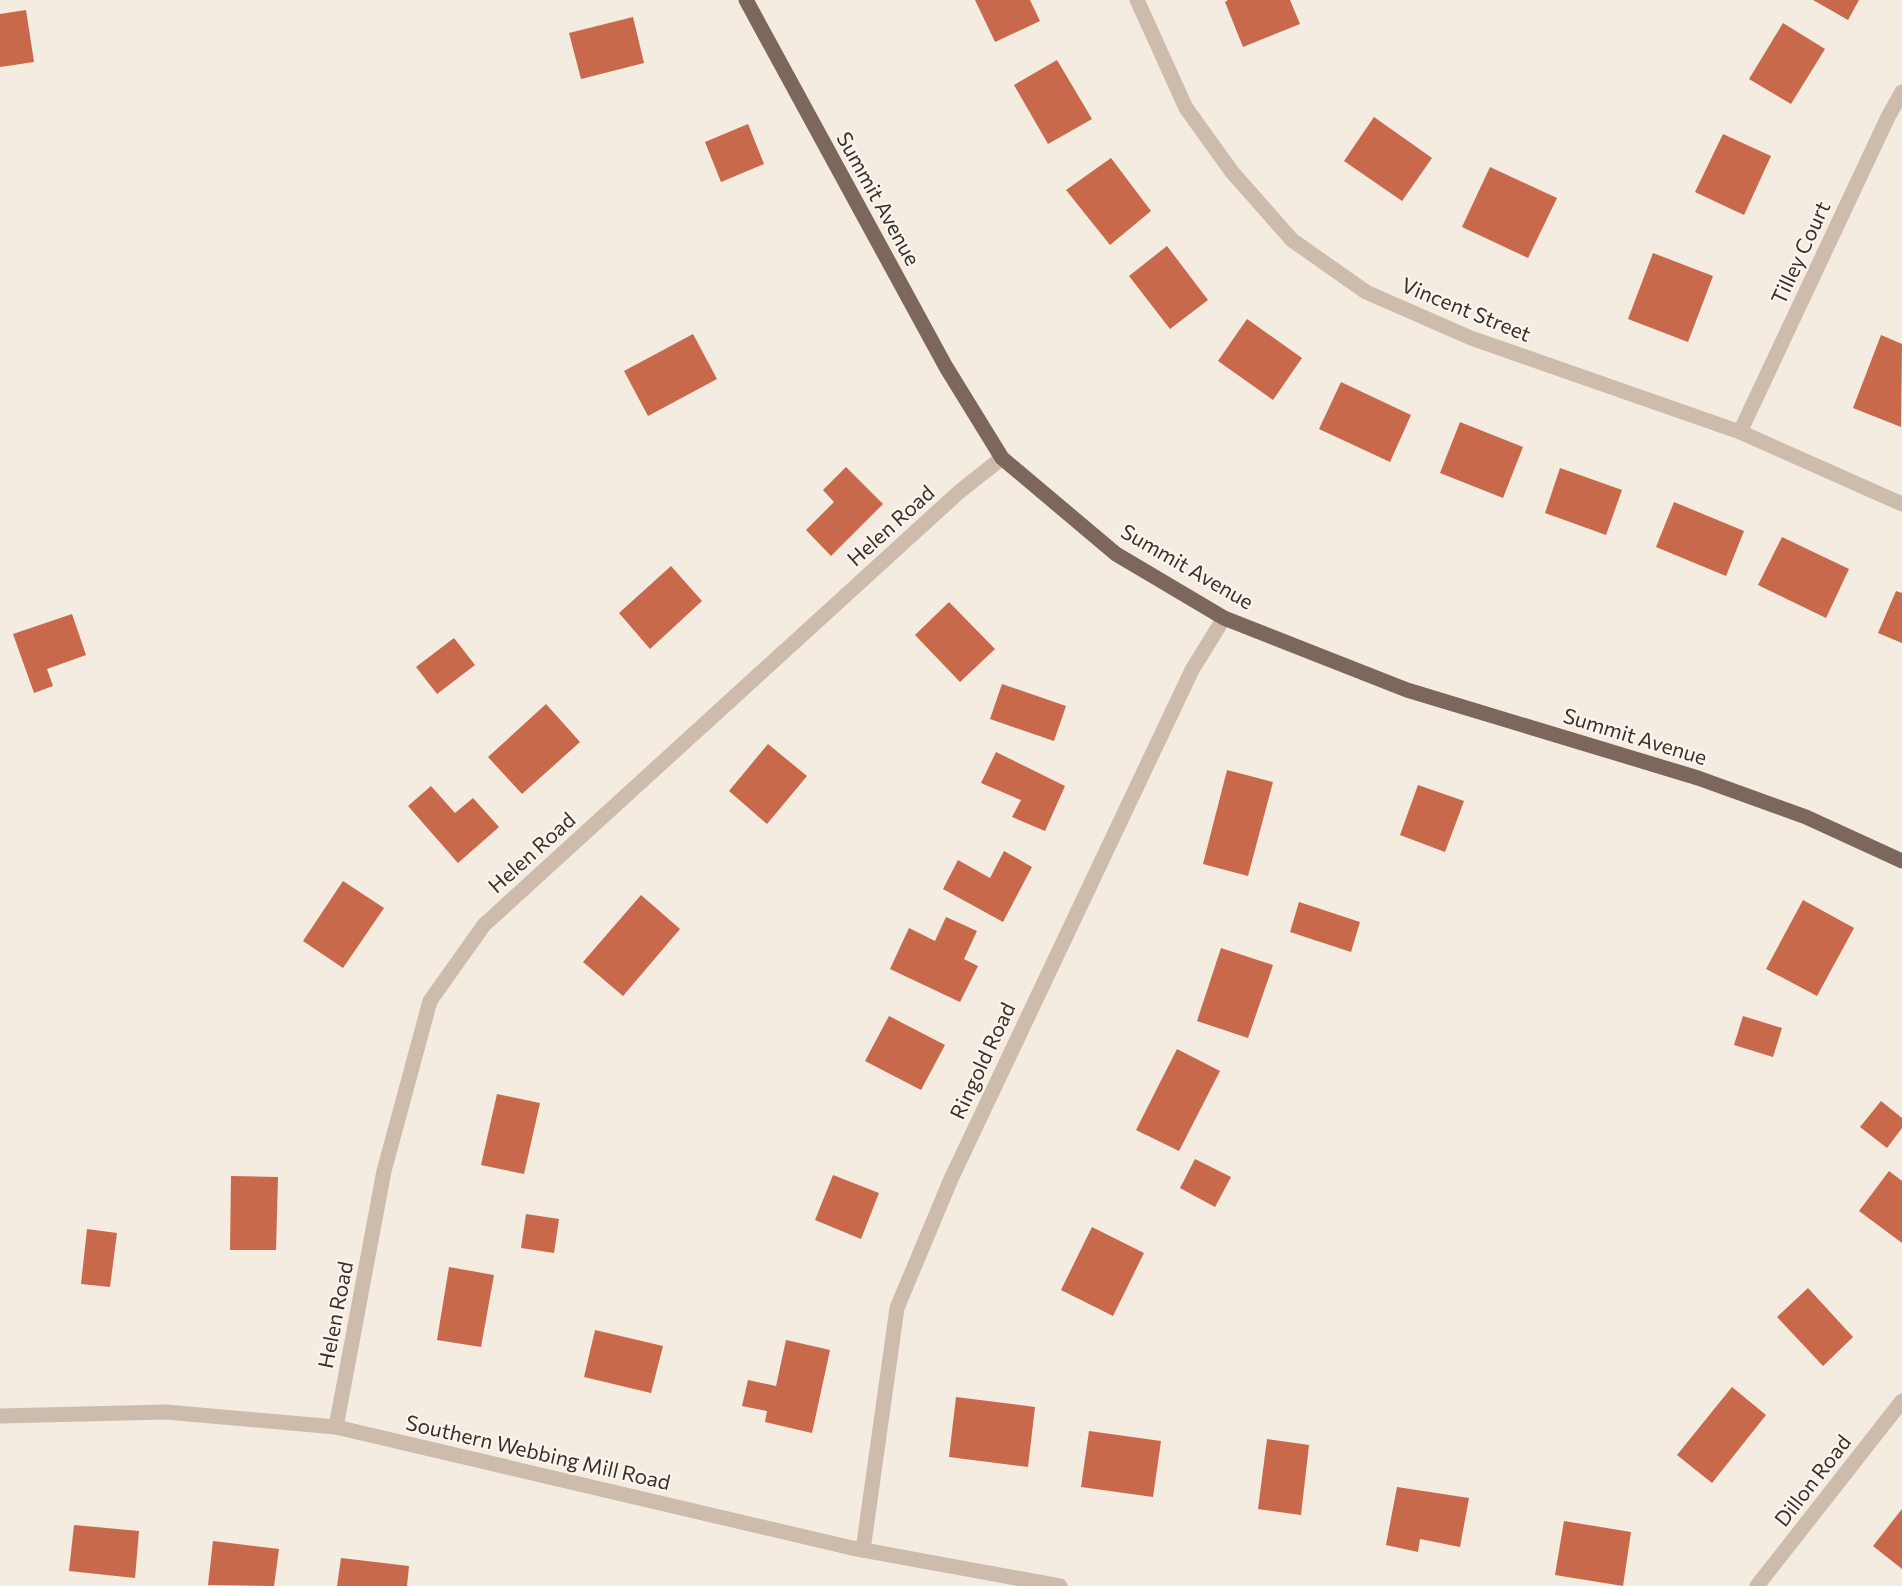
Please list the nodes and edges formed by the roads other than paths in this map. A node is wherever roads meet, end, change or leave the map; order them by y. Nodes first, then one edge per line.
1 (746, 0) edge
2 (1137, 0) edge
3 (1902, 92) edge
4 (1740, 432) junction
5 (1002, 458) junction
6 (1902, 504) edge
7 (1224, 618) junction
8 (1902, 861) edge
9 (1902, 1401) edge
10 (0, 1416) edge
11 (336, 1427) junction
12 (863, 1550) junction
13 (1060, 1586) edge
14 (1757, 1586) edge

1 - 5 main road, Summit Avenue
2 - 4 street, Vincent Street
3 - 4 street, Tilley Court
4 - 6 street, Vincent Street
5 - 7 main road, Summit Avenue
5 - 11 street, Helen Road
7 - 8 main road, Summit Avenue
7 - 12 street, Ringold Road
9 - 14 street, Dillon Road
10 - 11 street, Southern Webbing Mill Road
11 - 12 street, Southern Webbing Mill Road
12 - 13 street, Southern Webbing Mill Road

